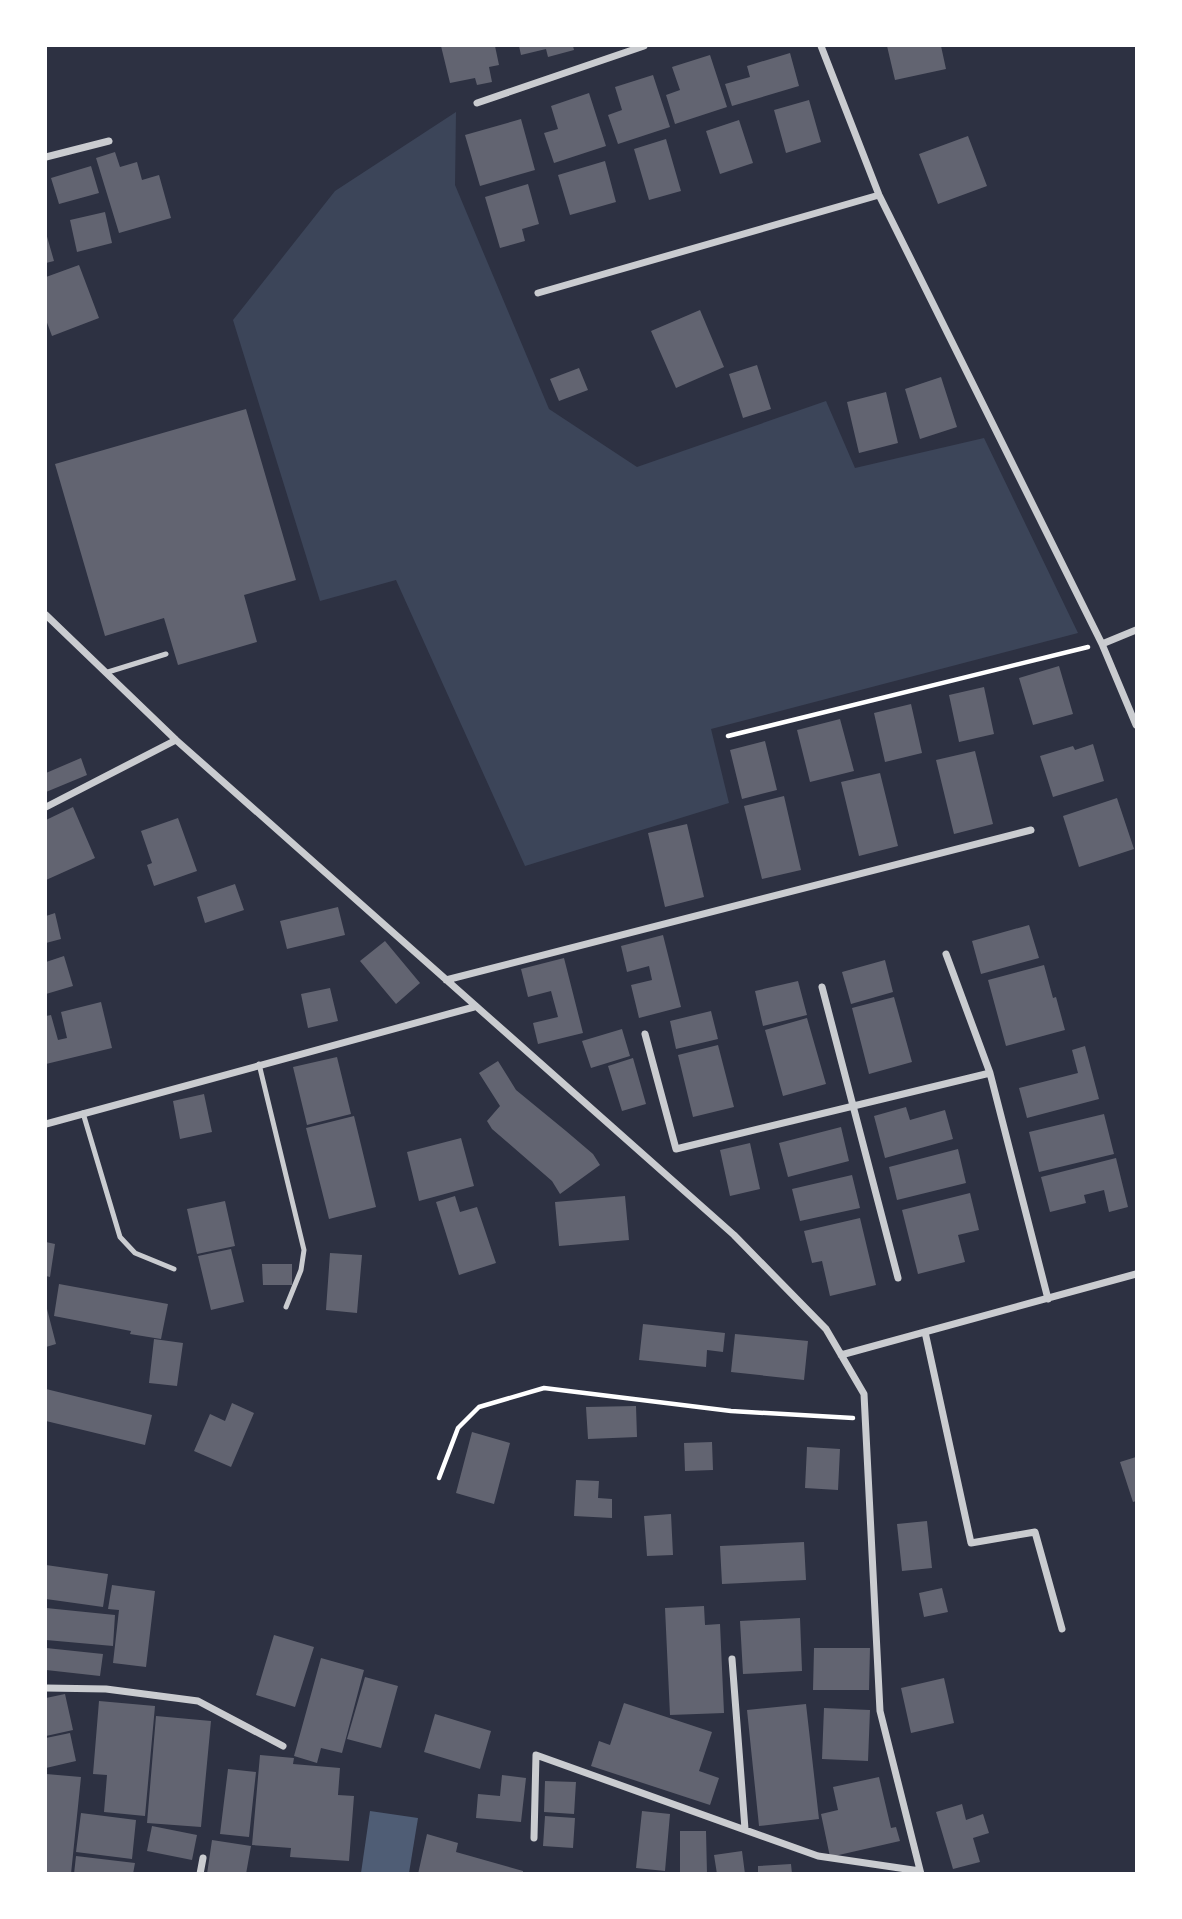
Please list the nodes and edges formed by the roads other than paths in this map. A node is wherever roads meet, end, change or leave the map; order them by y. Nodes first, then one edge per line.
1 (644, 46) edge
2 (821, 46) edge
3 (477, 103) dead end
4 (109, 141) dead end
5 (46, 157) edge
6 (879, 195) junction
7 (538, 293) dead end
8 (46, 615) edge
9 (1136, 630) edge
10 (1102, 644) junction
11 (166, 654) dead end
12 (107, 673) junction
13 (1136, 725) edge
14 (176, 740) junction
15 (46, 807) edge
16 (1031, 830) dead end
17 (946, 954) dead end
18 (446, 980) junction
19 (822, 987) dead end
20 (474, 1007) junction
21 (645, 1034) dead end
22 (259, 1064) junction
23 (990, 1073) junction
24 (853, 1107) junction
25 (83, 1113) junction
26 (46, 1124) edge
27 (174, 1269) dead end
28 (1136, 1277) edge
29 (898, 1278) dead end
30 (1048, 1299) junction
31 (286, 1307) dead end
32 (925, 1332) junction
33 (841, 1355) junction
34 (1062, 1629) dead end
35 (732, 1659) dead end
36 (46, 1688) edge
37 (283, 1746) dead end
38 (745, 1829) junction
39 (534, 1838) dead end
40 (203, 1858) dead end
41 (921, 1872) edge
42 (200, 1874) edge

1 - 3 street
2 - 6 street
4 - 5 street
6 - 7 street
6 - 10 street
8 - 12 street
9 - 10 street
10 - 13 street
11 - 12 lane
12 - 14 street
14 - 15 street
14 - 18 street
16 - 18 street
17 - 23 street
18 - 20 street
19 - 24 street
20 - 22 street
20 - 33 street
21 - 24 street
22 - 25 street
22 - 31 lane
23 - 24 street
23 - 30 street
24 - 29 street
25 - 26 street
25 - 27 lane
28 - 30 street
30 - 32 street
32 - 33 street
32 - 34 street
33 - 41 street
35 - 38 street
36 - 37 street
38 - 39 street
38 - 41 street
40 - 42 street

